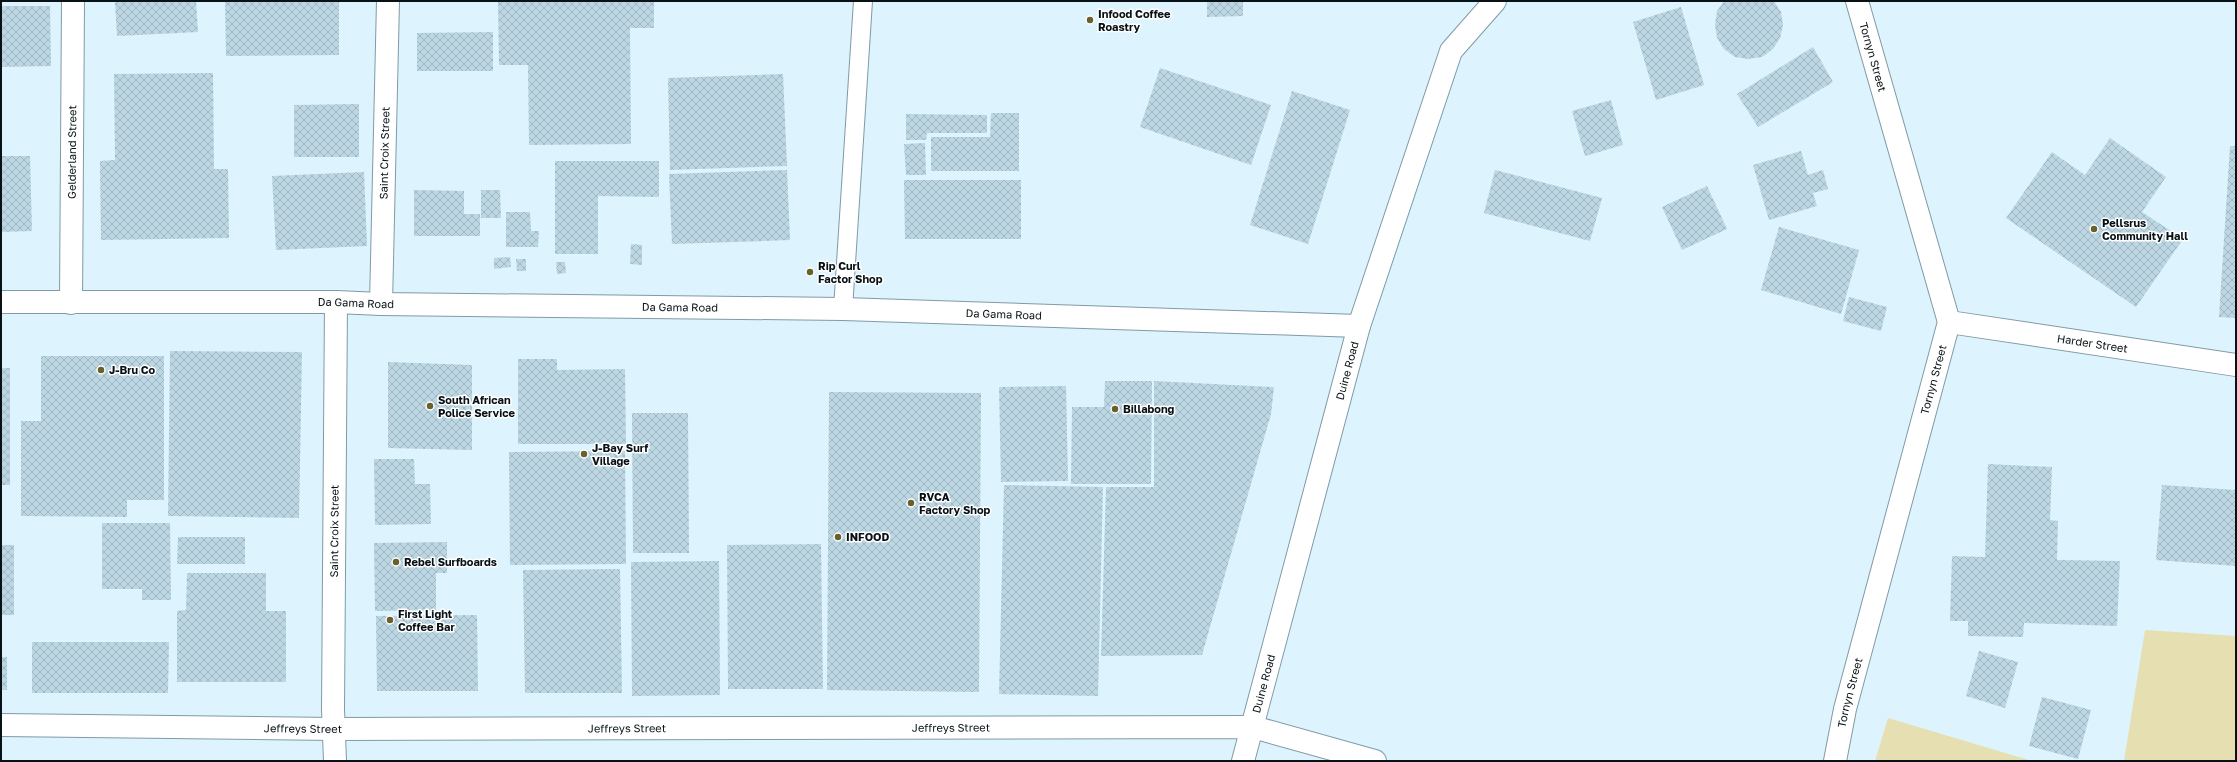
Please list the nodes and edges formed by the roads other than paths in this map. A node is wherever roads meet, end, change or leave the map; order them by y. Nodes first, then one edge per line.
1 (73, 1) edge
2 (388, 1) edge
3 (863, 1) edge
4 (1495, 1) edge
5 (1857, 1) edge
6 (1, 302) edge
7 (336, 302) junction
8 (71, 303) junction
9 (381, 304) junction
10 (843, 309) junction
11 (1949, 322) junction
12 (1359, 326) junction
13 (2236, 364) edge
14 (1, 725) edge
15 (1253, 727) junction
16 (334, 729) junction
17 (335, 761) edge
18 (1243, 761) edge
19 (1375, 761) edge
20 (1835, 761) edge

1 - 8 street, Gelderland Street
2 - 9 street, Saint Croix Street
3 - 10 lane
4 - 12 street, Duine Road
5 - 11 street, Tornyn Street
6 - 8 street, Da Gama Road
7 - 8 street, Da Gama Road
7 - 9 street, Da Gama Road
7 - 16 street, Saint Croix Street
9 - 10 street, Da Gama Road
10 - 12 street, Da Gama Road
11 - 13 street, Harder Street
11 - 20 street, Tornyn Street
12 - 15 street, Duine Road
14 - 16 street, Jeffreys Street
15 - 16 street, Jeffreys Street
15 - 18 street, Duine Road
15 - 19 street, Jeffreys Street
16 - 17 street, Saint Croix Street

